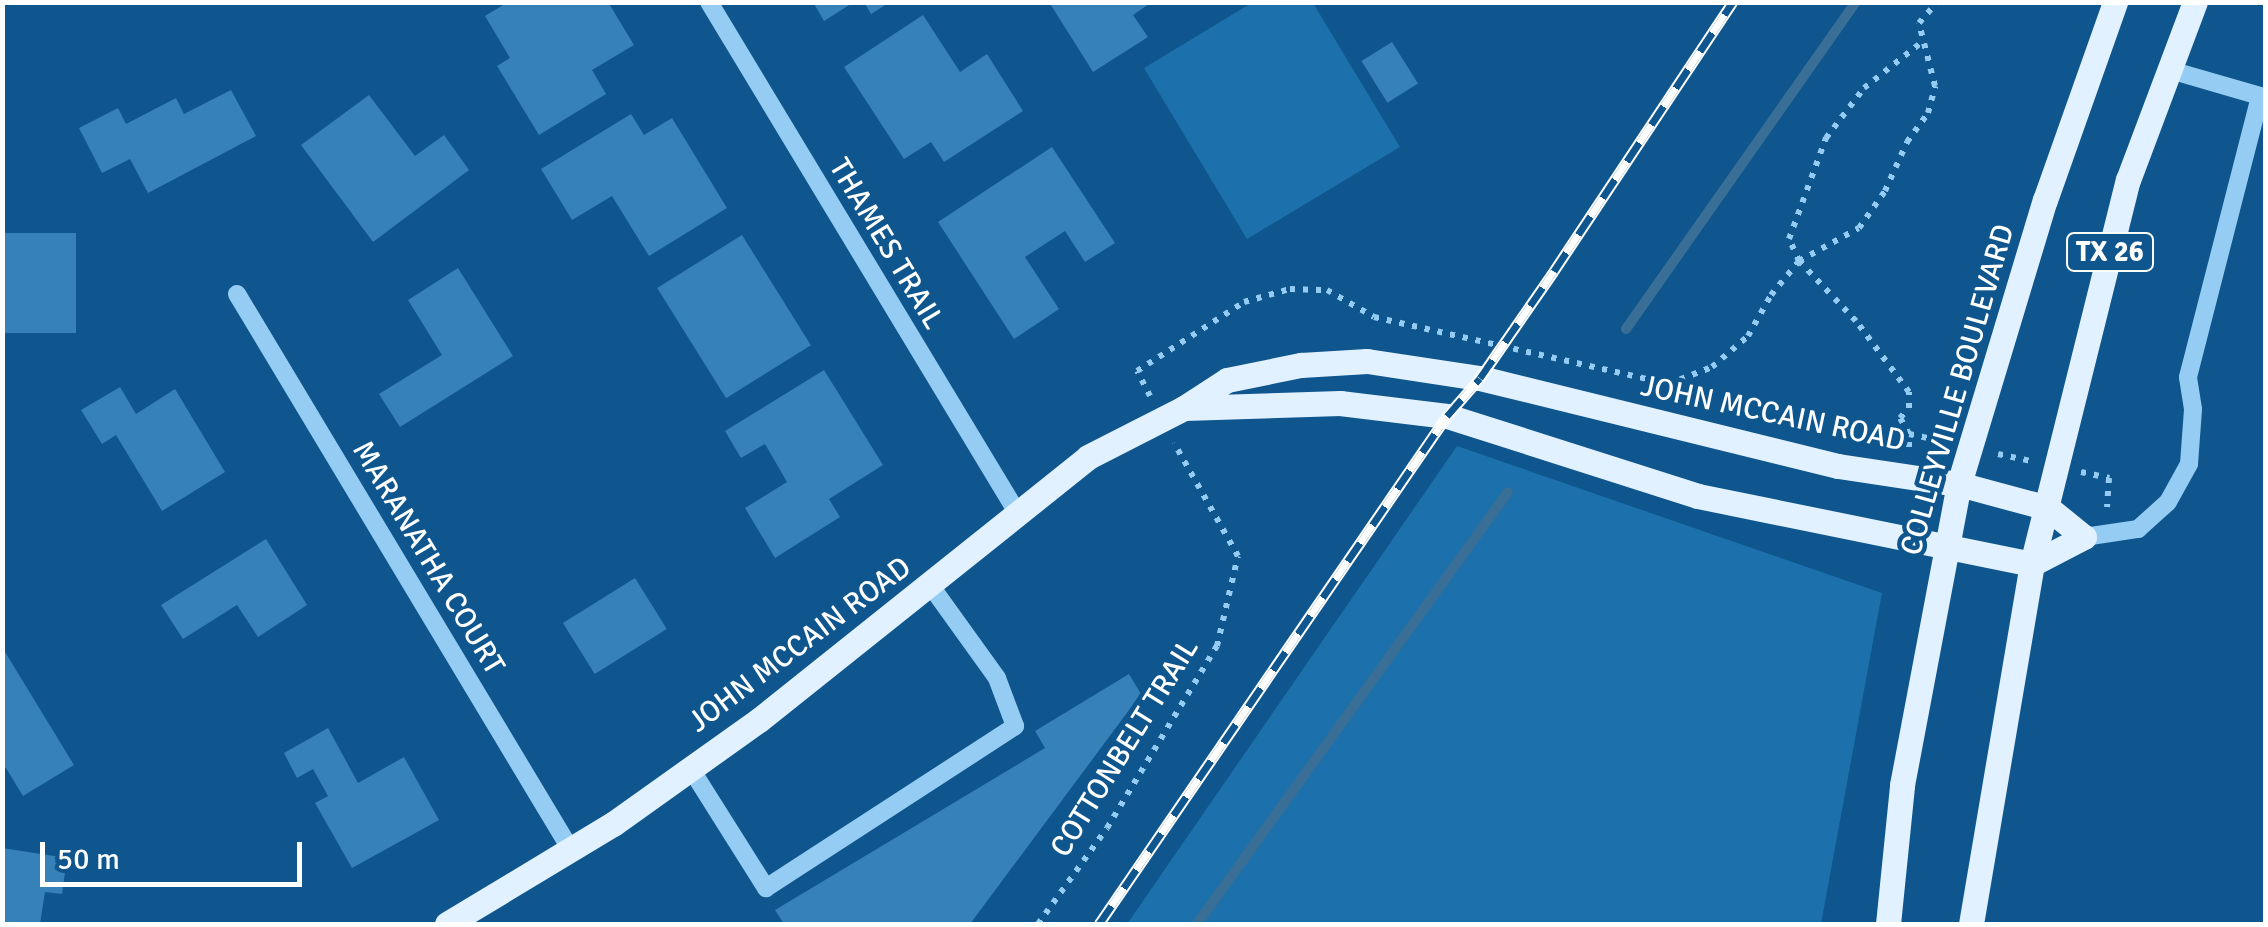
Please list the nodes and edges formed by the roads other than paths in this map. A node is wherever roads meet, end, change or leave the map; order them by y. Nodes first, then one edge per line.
1 (709, 2) edge
2 (2115, 2) edge
3 (2195, 2) edge
4 (2170, 70) junction
5 (237, 294) dead end
6 (1172, 413) junction
7 (1959, 484) junction
8 (2048, 508) junction
9 (1018, 514) junction
10 (2084, 537) junction
11 (1945, 544) junction
12 (2032, 564) junction
13 (931, 586) junction
14 (691, 769) junction
15 (571, 850) junction
16 (448, 924) edge
17 (1888, 924) edge
18 (1971, 924) edge

1 - 9 street, THAMES TRAIL
2 - 7 main road, COLLEYVILLE BOULEVARD / TX 26
3 - 4 main road, TX 26
4 - 8 main road, TX 26
4 - 10 street
5 - 15 street, MARANATHA COURT
6 - 7 main road, JOHN MCCAIN ROAD
6 - 9 main road, JOHN MCCAIN ROAD
6 - 11 main road, JOHN MCCAIN ROAD
7 - 8 main road, JOHN MCCAIN ROAD
7 - 11 main road, COLLEYVILLE BOULEVARD / TX 26
8 - 10 main road, JOHN MCCAIN ROAD
8 - 12 main road, TX 26
9 - 13 main road, JOHN MCCAIN ROAD
10 - 12 main road
11 - 12 main road, JOHN MCCAIN ROAD
11 - 17 main road, COLLEYVILLE BOULEVARD / TX 26
12 - 18 main road, TX 26
13 - 14 main road, JOHN MCCAIN ROAD
13 - 14 street
14 - 15 main road, JOHN MCCAIN ROAD
15 - 16 main road, JOHN MCCAIN ROAD

